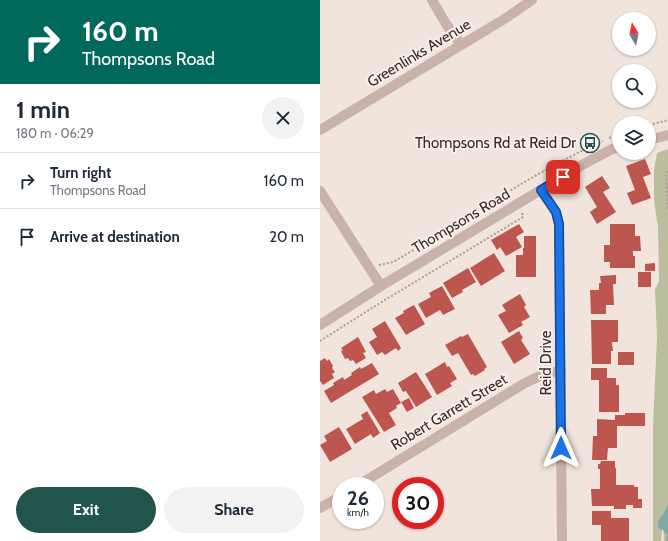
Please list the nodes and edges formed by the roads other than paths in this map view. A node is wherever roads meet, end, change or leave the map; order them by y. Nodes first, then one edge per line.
1 (432, 0) edge
2 (532, 0) edge
3 (461, 45) junction
4 (320, 130) edge
5 (668, 135) edge
6 (656, 138) edge
7 (612, 149) edge
8 (541, 190) junction
9 (320, 191) edge
10 (382, 286) junction
11 (320, 325) edge
12 (561, 371) junction
13 (372, 477) edge
14 (332, 501) edge
15 (320, 508) edge
16 (562, 541) edge

1 - 3 street
2 - 3 street, Greenlinks Avenue
3 - 4 street, Greenlinks Avenue
5 - 6 street
7 - 8 street, Thompsons Road
8 - 10 street, Thompsons Road
8 - 12 street, Reid Drive
9 - 10 street
10 - 11 street, Thompsons Road
12 - 13 street, Robert Garrett Street
12 - 16 street, Reid Drive
14 - 15 street

